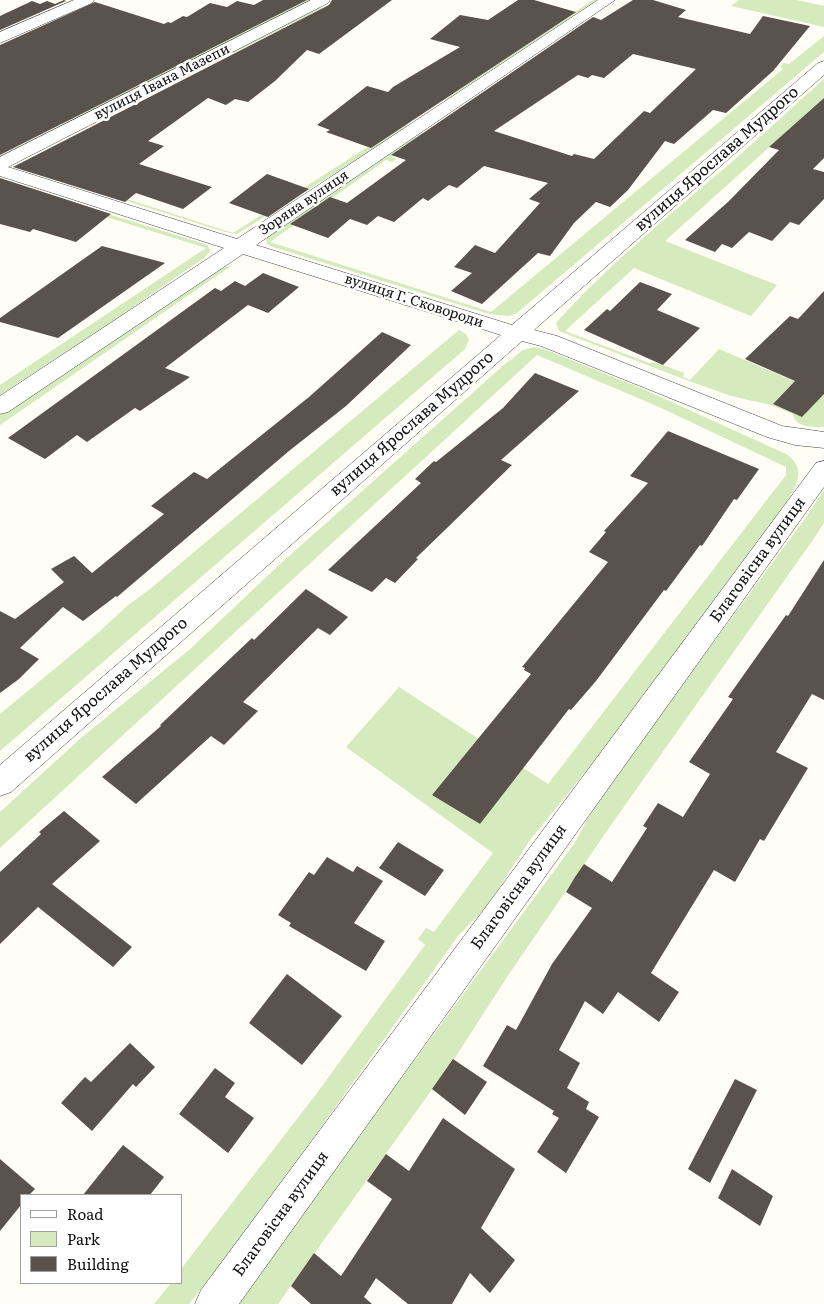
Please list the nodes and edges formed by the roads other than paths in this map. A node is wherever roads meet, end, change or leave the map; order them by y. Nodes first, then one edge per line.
1 (87, 0) edge
2 (323, 0) edge
3 (608, 0) edge
4 (0, 38) edge
5 (824, 66) edge
6 (0, 164) edge
7 (0, 170) edge
8 (242, 245) junction
9 (517, 333) junction
10 (0, 407) edge
11 (824, 440) edge
12 (824, 469) edge
13 (0, 783) edge
14 (215, 1304) edge

1 - 4 street
2 - 6 street, вулиця Івана Мазепи
3 - 8 street, Зоряна вулиця
5 - 9 street, вулиця Ярослава Мудрого
7 - 8 street, вулиця Г. Сковороди
8 - 9 street, вулиця Г. Сковороди
8 - 10 street, Зоряна вулиця
9 - 11 street, вулиця Г. Сковороди
9 - 13 street, вулиця Ярослава Мудрого
12 - 14 street, Благовісна вулиця

